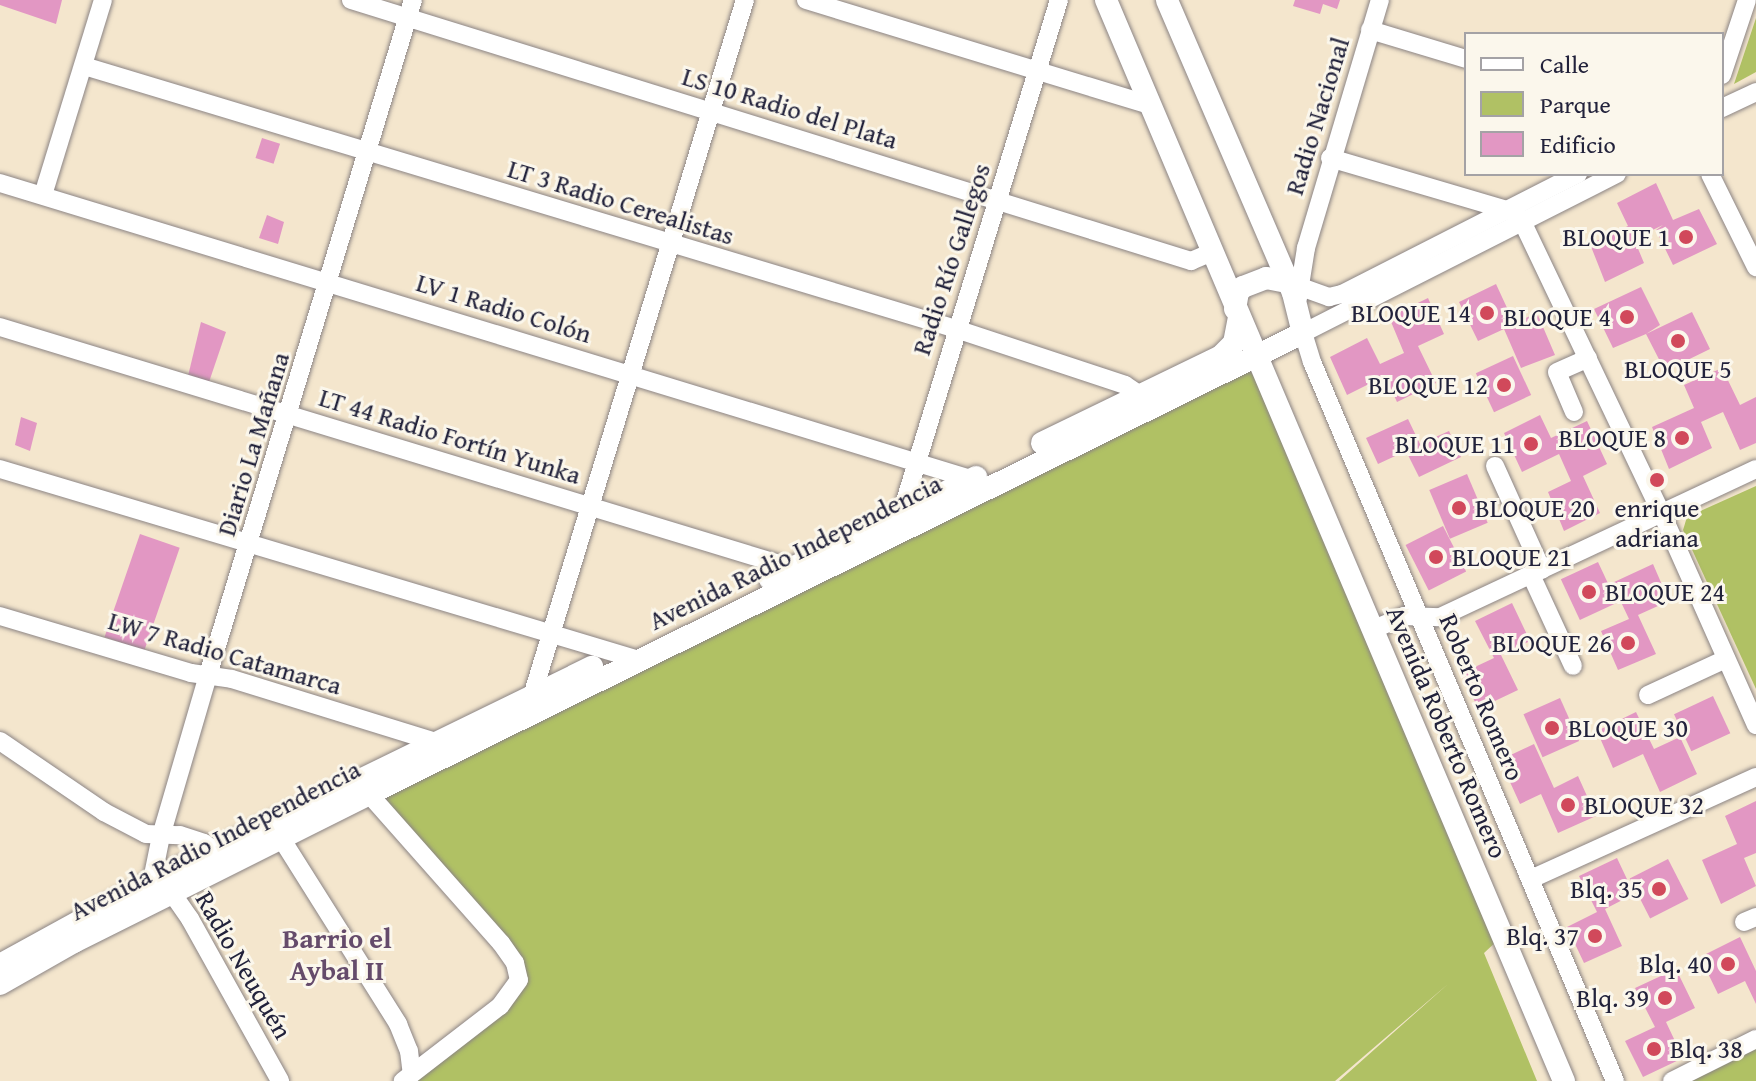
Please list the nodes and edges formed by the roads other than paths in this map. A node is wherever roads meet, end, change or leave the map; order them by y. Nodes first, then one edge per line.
1 (103, 0) edge
2 (351, 0) edge
3 (745, 0) edge
4 (806, 0) edge
5 (1059, 0) edge
6 (1106, 0) edge
7 (1167, 0) edge
8 (1380, 0) edge
9 (1748, 0) edge
10 (1756, 2) edge
11 (411, 8) edge
12 (1370, 30) junction
13 (1464, 58) edge
14 (84, 66) junction
15 (1039, 69) junction
16 (1724, 69) edge
17 (1756, 92) edge
18 (1149, 105) junction
19 (1724, 107) edge
20 (711, 113) junction
21 (367, 153) junction
22 (1330, 158) junction
23 (1574, 176) edge
24 (1613, 176) edge
25 (1711, 176) edge
26 (0, 183) edge
27 (43, 195) junction
28 (998, 198) junction
29 (1505, 210) junction
30 (1522, 221) junction
31 (672, 244) junction
32 (1306, 248) junction
33 (1212, 252) junction
34 (1756, 267) edge
35 (329, 283) junction
36 (1286, 284) junction
37 (1237, 314) junction
38 (0, 327) edge
39 (956, 329) junction
40 (1303, 333) junction
41 (1279, 344) junction
42 (1254, 356) junction
43 (1588, 358) junction
44 (632, 373) junction
45 (1140, 395) junction
46 (1276, 405) junction
47 (1574, 412) dead end
48 (290, 414) junction
49 (916, 461) junction
50 (1495, 466) dead end
51 (0, 469) edge
52 (1756, 469) edge
53 (981, 482) junction
54 (592, 506) junction
55 (1662, 514) junction
56 (898, 524) junction
57 (250, 545) junction
58 (792, 568) junction
59 (1536, 572) junction
60 (0, 616) edge
61 (1420, 617) junction
62 (1374, 629) junction
63 (552, 634) junction
64 (628, 657) junction
65 (1726, 659) junction
66 (1573, 666) dead end
67 (208, 675) junction
68 (1648, 695) dead end
69 (529, 706) junction
70 (1756, 725) edge
71 (0, 741) edge
72 (436, 742) junction
73 (1756, 777) edge
74 (369, 794) junction
75 (161, 836) junction
76 (281, 838) junction
77 (214, 850) junction
78 (1531, 879) junction
79 (162, 884) junction
80 (0, 965) edge
81 (0, 984) edge
82 (1756, 1039) edge
83 (407, 1078) edge
84 (280, 1081) edge
85 (1564, 1081) edge
86 (1615, 1081) edge
87 (1672, 1081) edge

1 - 14 street
2 - 11 street, LS 10 Radio del Plata
3 - 20 street
4 - 15 street
5 - 15 street, Radio Río Gallegos
6 - 18 main road, Avenida Roberto Romero
7 - 36 main road
8 - 12 street, Radio Nacional
9 - 10 street
9 - 16 street
11 - 20 street, LS 10 Radio del Plata
11 - 21 street, Diario La Mañana
12 - 13 street
12 - 22 street, Radio Nacional
14 - 21 street, LT 3 Radio Cerealistas
14 - 27 street
15 - 18 street
15 - 28 street, Radio Río Gallegos
17 - 19 street
18 - 33 main road, Avenida Roberto Romero
20 - 28 street, LS 10 Radio del Plata
20 - 31 street
21 - 31 street, LT 3 Radio Cerealistas
21 - 35 street, Diario La Mañana
22 - 29 street
22 - 32 street, Radio Nacional
23 - 29 street
24 - 30 street, Avenida Radio Independencia
25 - 34 street
26 - 27 street, LV 1 Radio Colón
27 - 35 street, LV 1 Radio Colón
28 - 33 street, LS 10 Radio del Plata
28 - 39 street, Radio Río Gallegos
29 - 30 street
29 - 36 street
30 - 40 street, Avenida Radio Independencia
30 - 43 street
31 - 39 street, LT 3 Radio Cerealistas
31 - 44 street
32 - 36 street
32 - 36 street, Radio Nacional
33 - 37 main road, Avenida Roberto Romero
35 - 44 street, LV 1 Radio Colón
35 - 48 street, Diario La Mañana
36 - 37 main road, Avenida Radio Independencia
36 - 40 main road
37 - 42 main road, Avenida Roberto Romero
37 - 45 main road, Avenida Radio Independencia
38 - 48 street, LT 44 Radio Fortín Yunka
39 - 45 street, LT 3 Radio Cerealistas
39 - 49 street, Radio Río Gallegos
40 - 41 main road, Avenida Radio Independencia
40 - 61 street, Roberto Romero
41 - 42 main road, Avenida Radio Independencia
41 - 46 main road, Avenida Roberto Romero
42 - 46 main road, Avenida Roberto Romero
42 - 53 main road, Avenida Radio Independencia
43 - 47 street
43 - 55 street
44 - 49 street, LV 1 Radio Colón
44 - 54 street
45 - 53 main road, Avenida Radio Independencia
46 - 62 main road, Avenida Roberto Romero
48 - 54 street, LT 44 Radio Fortín Yunka
48 - 57 street, Diario La Mañana
49 - 53 street, LV 1 Radio Colón
49 - 56 street, Radio Río Gallegos
50 - 59 street
51 - 57 street
52 - 55 street
53 - 56 main road, Avenida Radio Independencia
54 - 58 street, LT 44 Radio Fortín Yunka
54 - 63 street
55 - 59 street
55 - 65 street
56 - 58 main road, Avenida Radio Independencia
56 - 64 main road, Avenida Radio Independencia
57 - 63 street
57 - 67 street, Diario La Mañana
58 - 64 main road, Avenida Radio Independencia
59 - 61 street
59 - 66 street
60 - 67 street, LW 7 Radio Catamarca
61 - 62 street
61 - 78 street, Roberto Romero
62 - 85 main road, Avenida Roberto Romero
63 - 64 street
63 - 69 street
64 - 69 main road, Avenida Radio Independencia
65 - 68 street
65 - 70 street
67 - 72 street, LW 7 Radio Catamarca
67 - 75 street, Diario La Mañana
69 - 72 main road, Avenida Radio Independencia
69 - 74 main road, Avenida Radio Independencia
71 - 75 street
72 - 77 main road, Avenida Radio Independencia
73 - 78 street
74 - 76 main road, Avenida Radio Independencia
74 - 83 street
75 - 77 street
75 - 79 street, Diario La Mañana
76 - 79 main road, Avenida Radio Independencia
76 - 83 street
77 - 79 main road, Avenida Radio Independencia
78 - 86 street, Roberto Romero
79 - 80 main road, Avenida Radio Independencia
79 - 81 main road, Avenida Radio Independencia
79 - 84 street, Radio Neuquén
82 - 87 street

